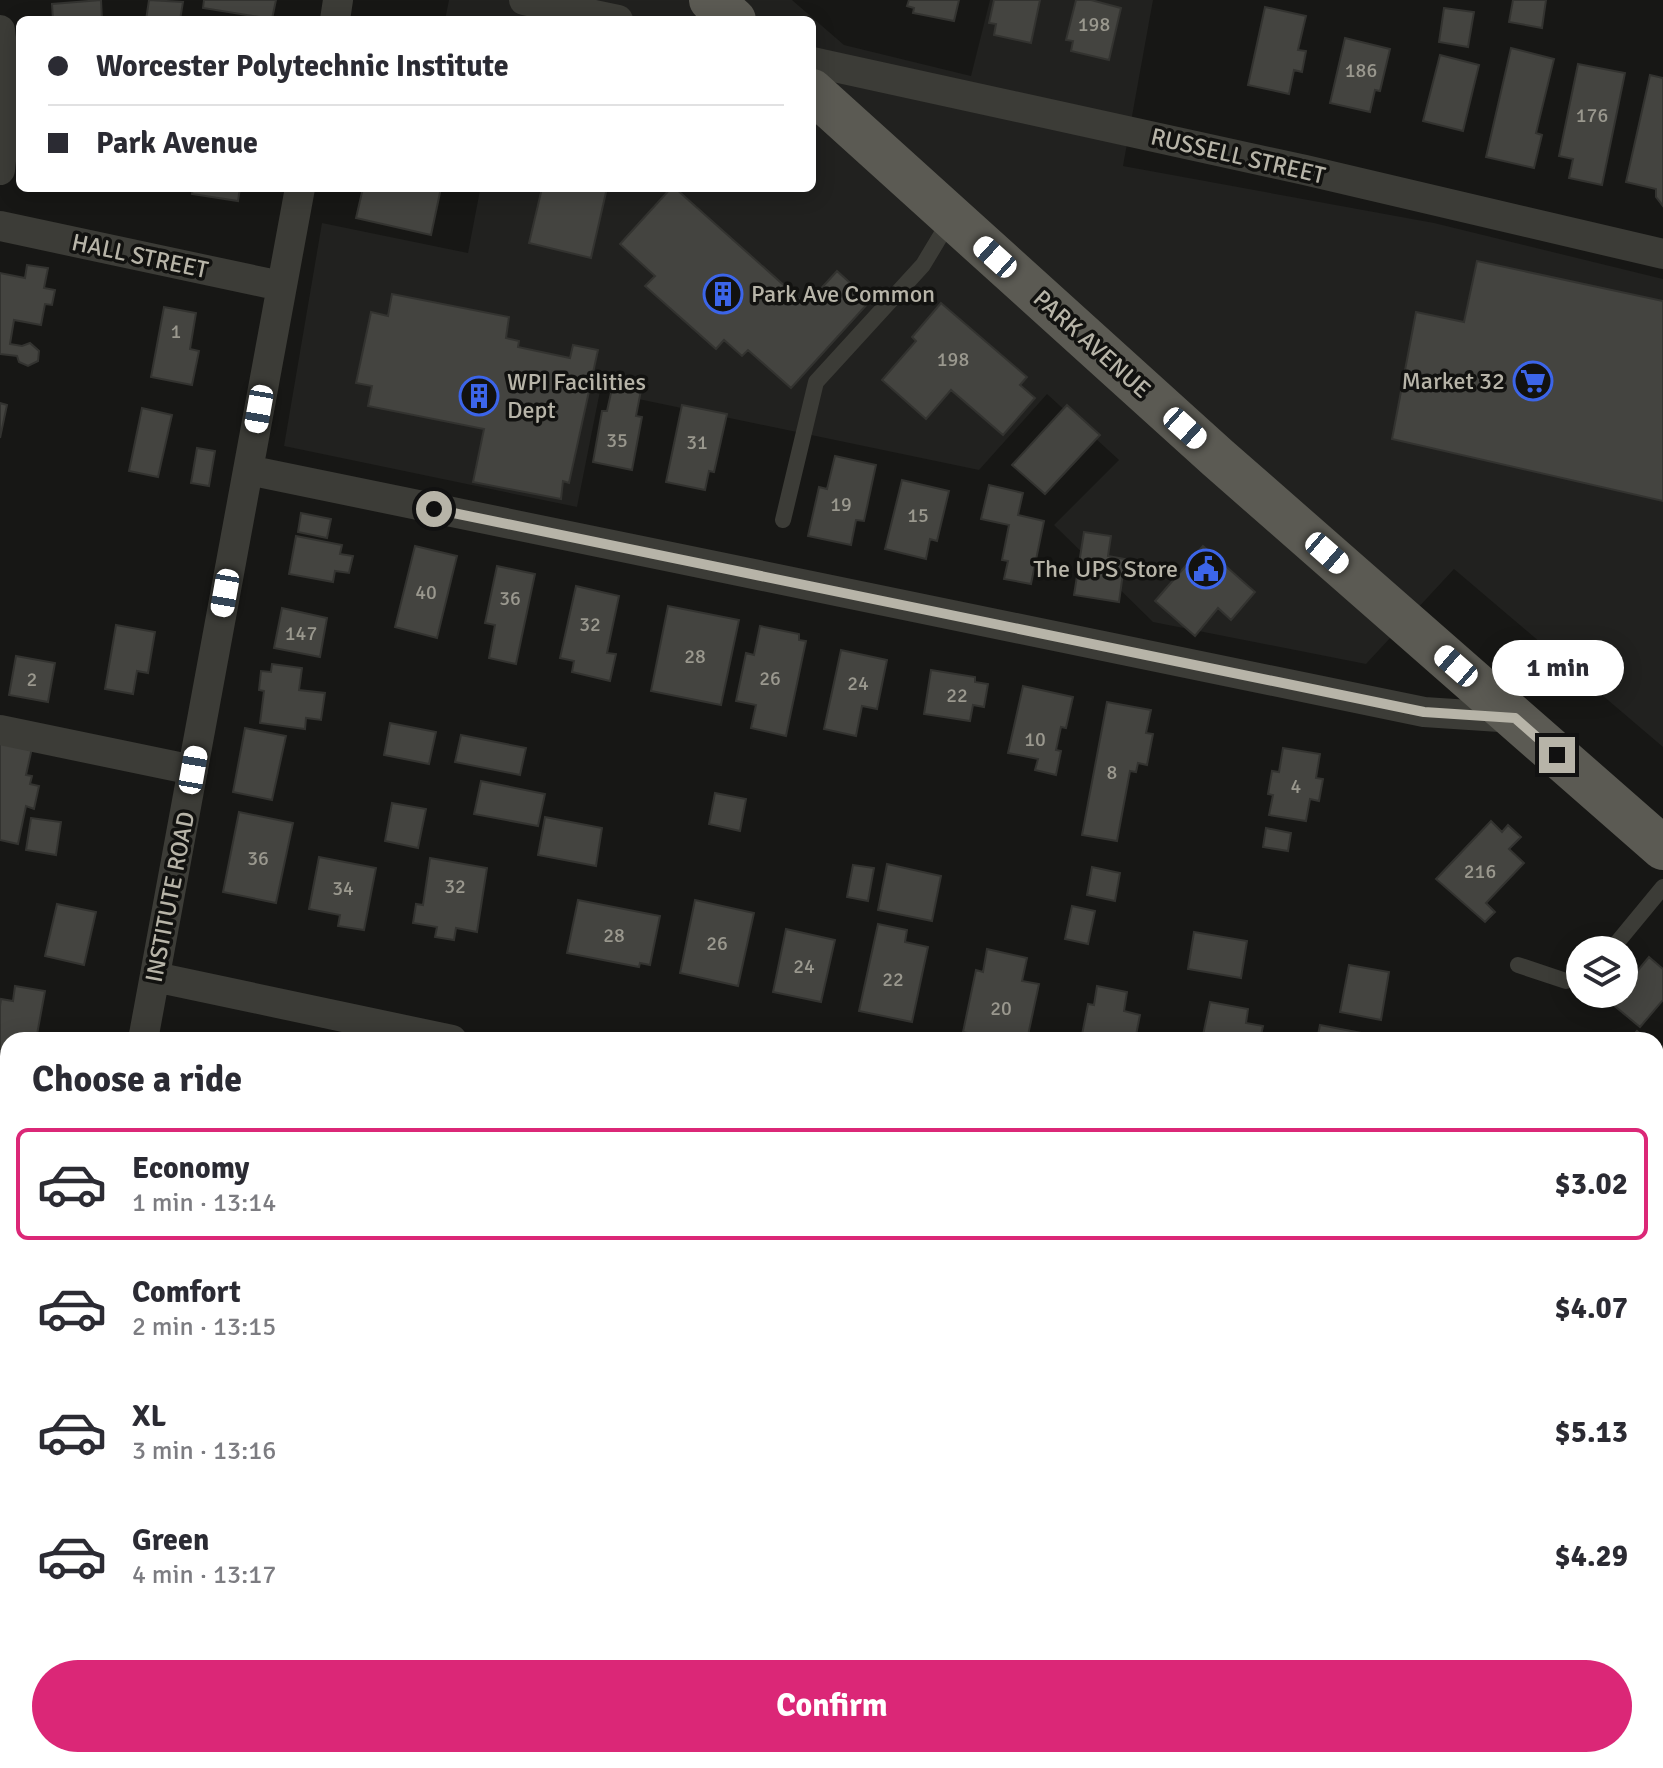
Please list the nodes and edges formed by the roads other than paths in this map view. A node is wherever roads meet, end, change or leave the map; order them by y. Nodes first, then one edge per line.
1 (524, 0) edge
2 (711, 0) edge
3 (599, 16) edge
4 (729, 16) edge
5 (0, 30) edge
6 (816, 63) edge
7 (816, 95) edge
8 (0, 170) edge
9 (299, 192) edge
10 (951, 218) junction
11 (0, 226) edge
12 (1663, 254) edge
13 (281, 286) junction
14 (248, 470) junction
15 (783, 520) dead end
16 (1515, 718) junction
17 (0, 730) edge
18 (193, 770) junction
19 (1663, 848) edge
20 (1663, 887) edge
21 (1623, 936) edge
22 (1518, 965) dead end
23 (155, 977) junction
24 (1566, 981) edge
25 (145, 1032) edge
26 (414, 1032) edge

1 - 3 street
2 - 4 main road
5 - 8 street
6 - 12 street, RUSSELL STREET
7 - 10 main road, PARK AVENUE
9 - 13 street, INSTITUTE ROAD
10 - 15 lane
10 - 16 main road, PARK AVENUE
11 - 13 street, HALL STREET
13 - 14 street, INSTITUTE ROAD
14 - 16 street
14 - 18 street, INSTITUTE ROAD
16 - 19 main road, PARK AVENUE
17 - 18 street
18 - 23 street, INSTITUTE ROAD
20 - 21 lane
22 - 24 lane
23 - 25 street, INSTITUTE ROAD
23 - 26 street

